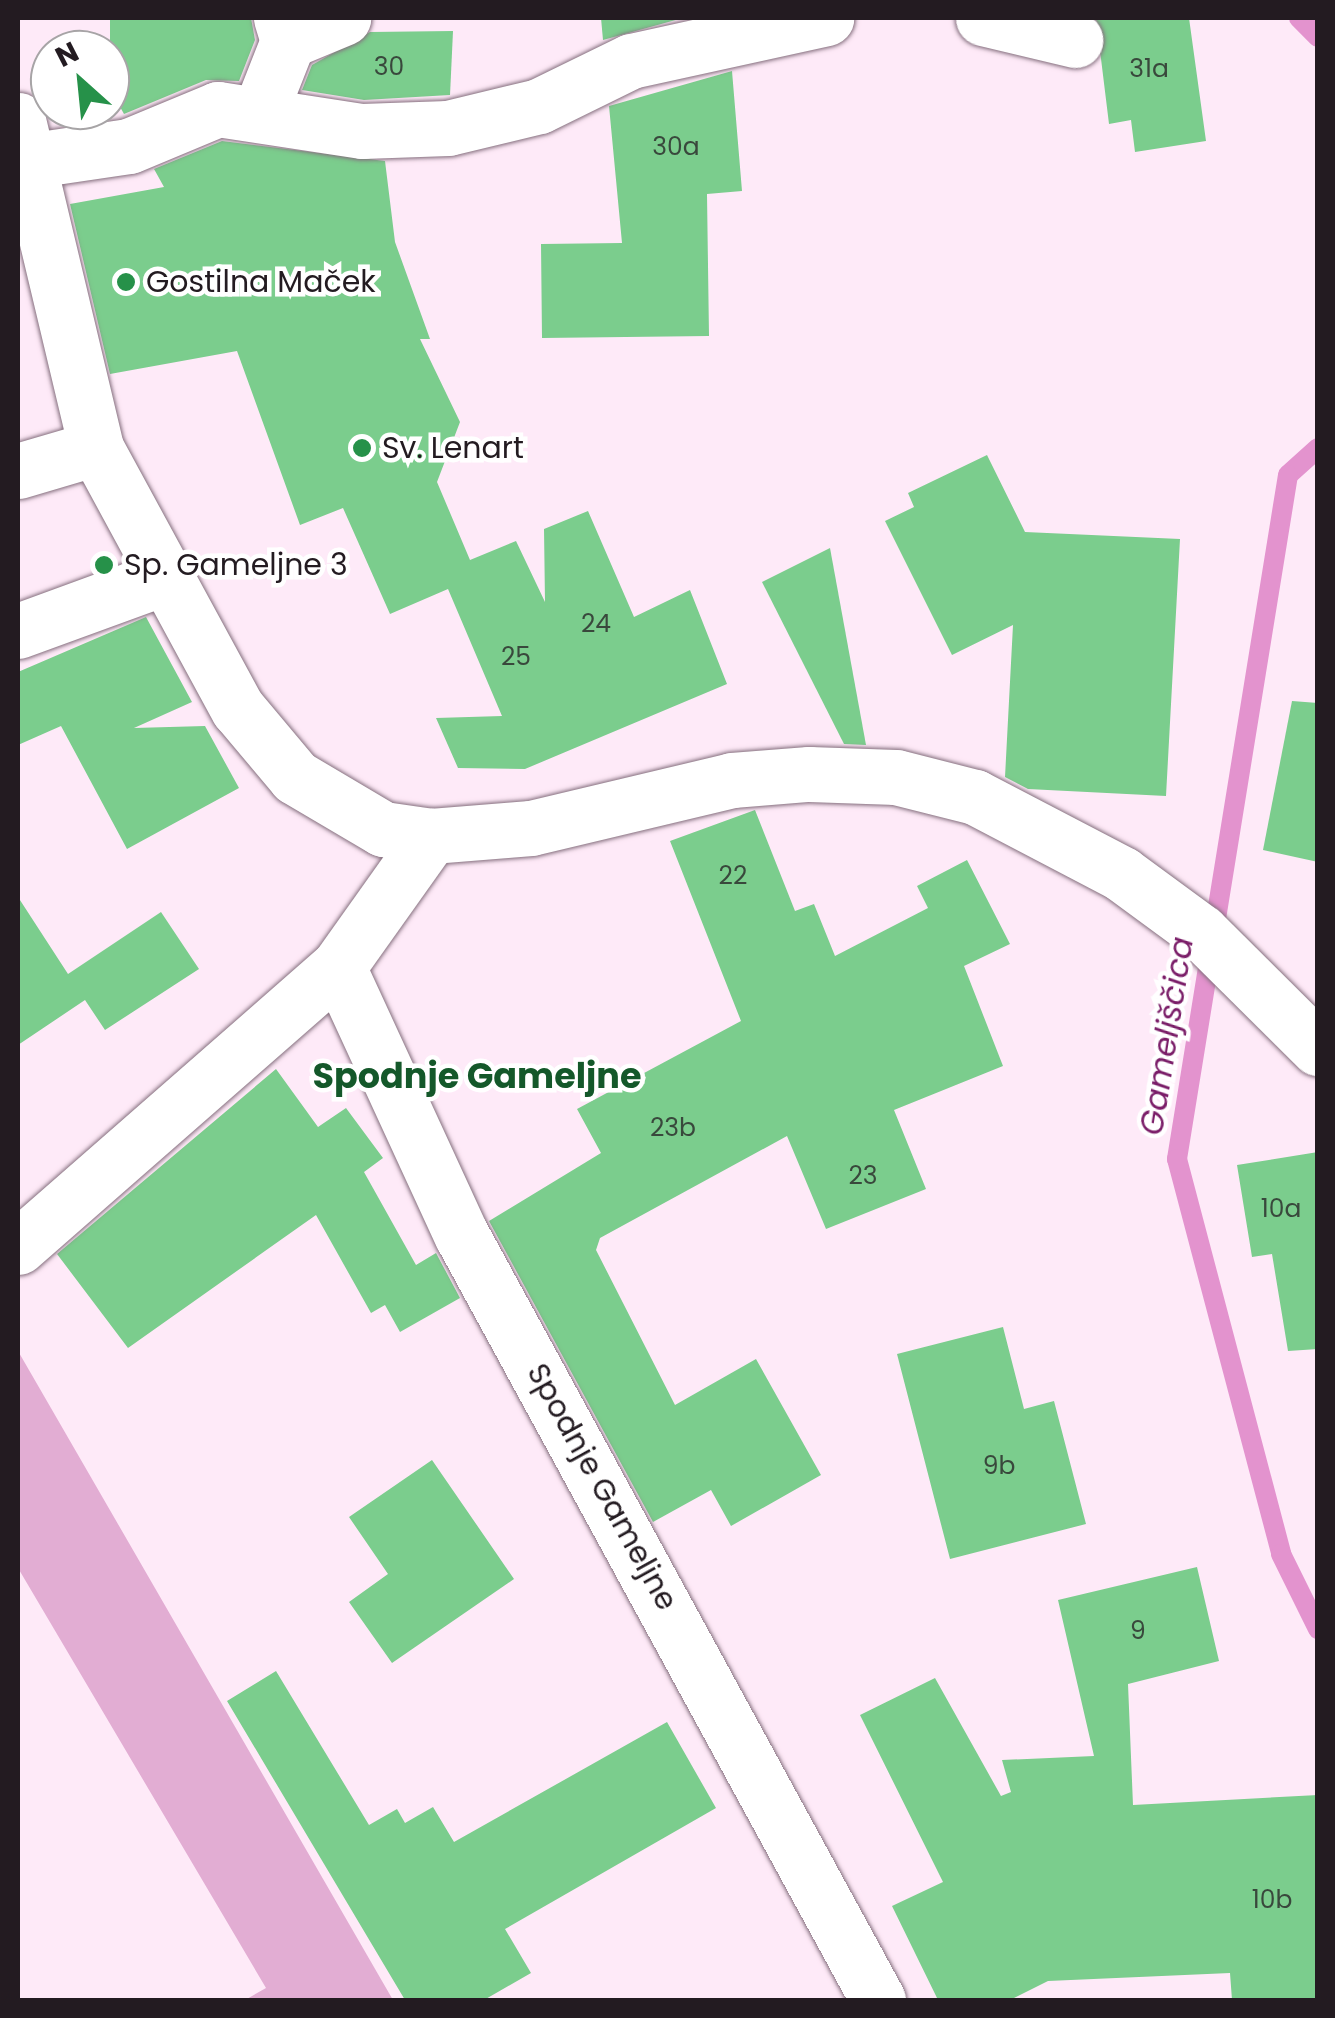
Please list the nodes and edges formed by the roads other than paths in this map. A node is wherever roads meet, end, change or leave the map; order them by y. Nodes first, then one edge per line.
1 (343, 18) edge
2 (826, 18) edge
3 (982, 18) edge
4 (285, 29) edge
5 (1075, 40) dead end
6 (260, 112) junction
7 (22, 141) edge
8 (96, 448) junction
9 (18, 471) edge
10 (163, 578) junction
11 (18, 630) edge
12 (431, 836) junction
13 (338, 967) junction
14 (1318, 1048) edge
15 (18, 1247) edge
16 (878, 2000) edge

1 - 4 street
2 - 6 street
3 - 5 street
4 - 6 street
6 - 7 street
7 - 8 street
8 - 9 street
8 - 10 street
10 - 11 street
10 - 12 street
12 - 13 street
12 - 14 street
13 - 15 street
13 - 16 street, Spodnje Gameljne

